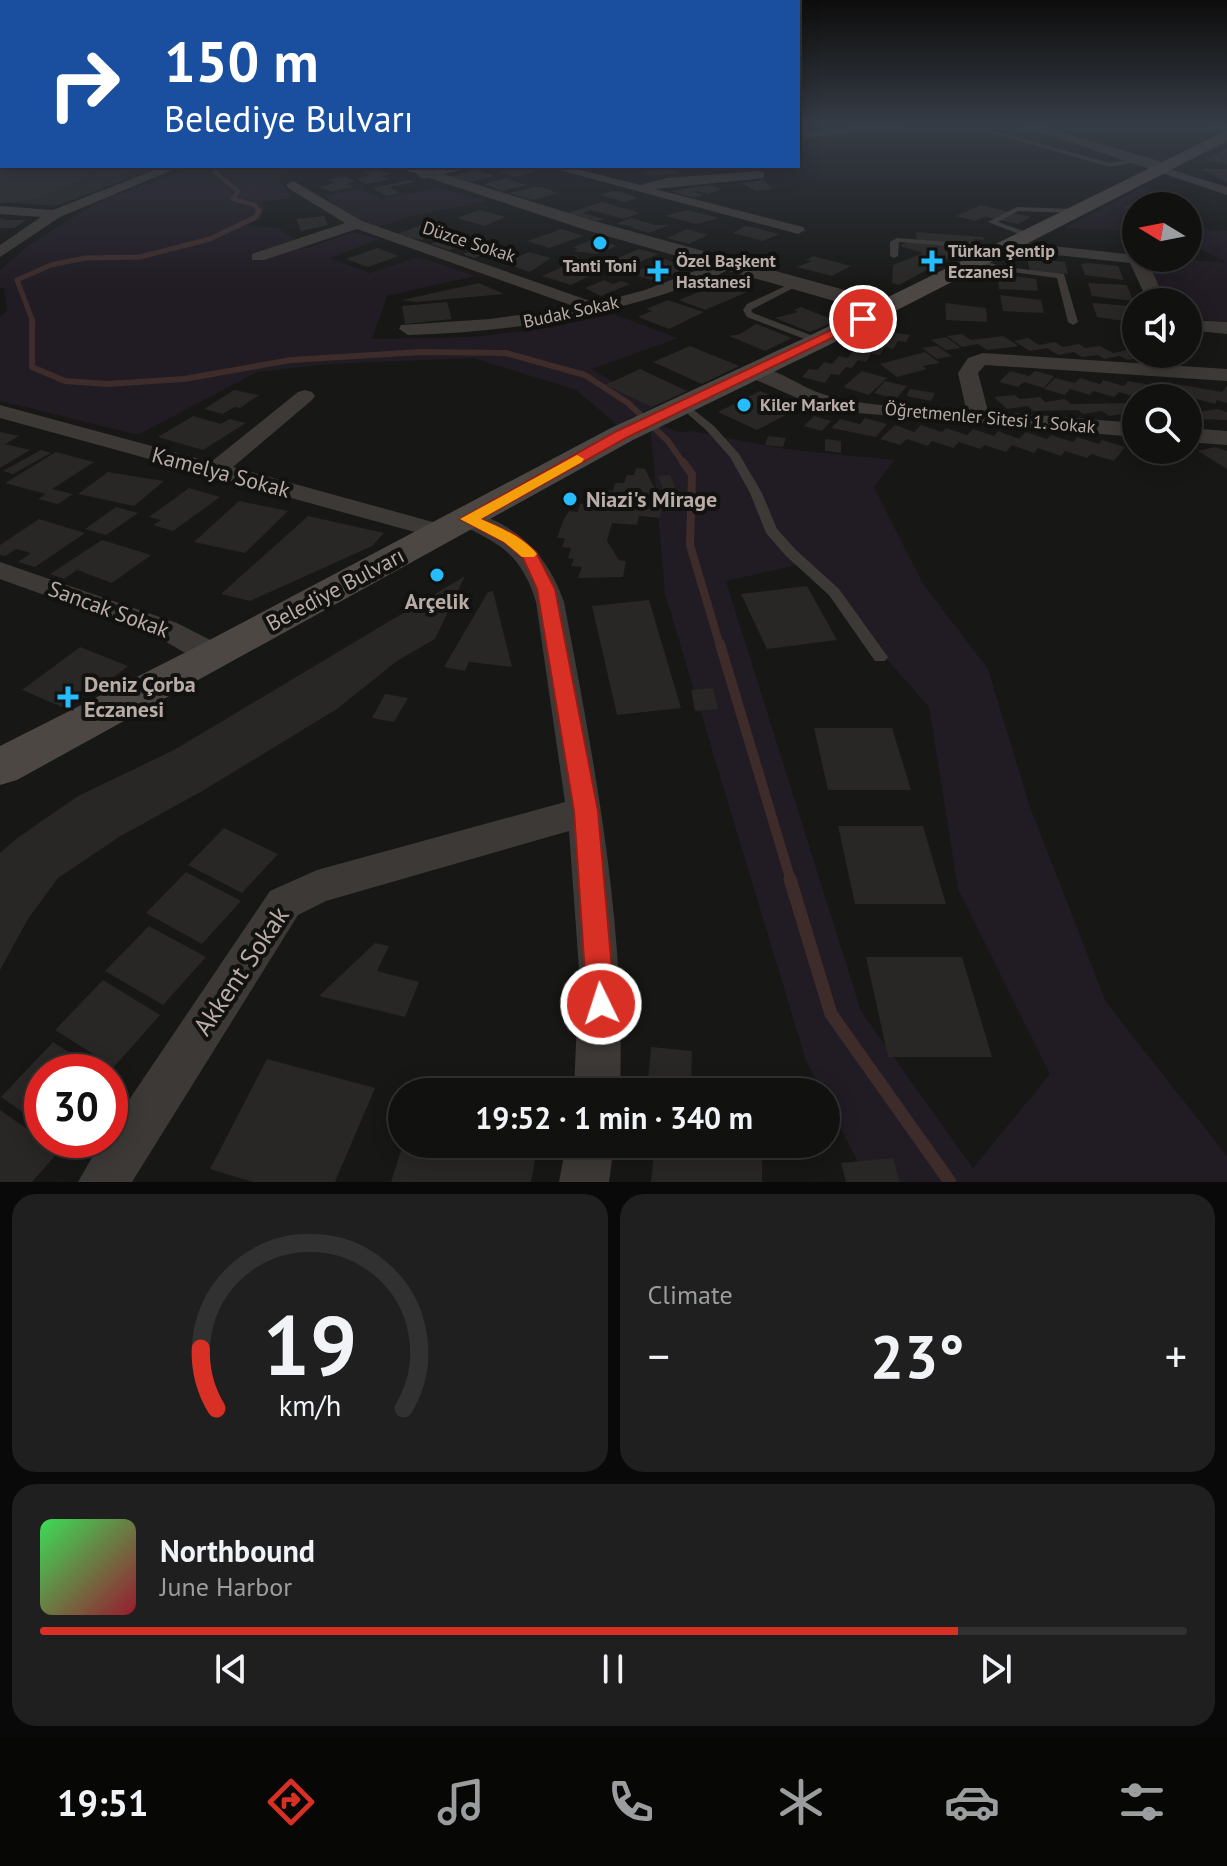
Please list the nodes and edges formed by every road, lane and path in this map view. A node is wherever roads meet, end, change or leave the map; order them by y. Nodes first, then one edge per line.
1 (134, 180) edge
2 (441, 180) edge
3 (603, 180) edge
4 (691, 180) edge
5 (1126, 180) edge
6 (1195, 180) edge
7 (293, 185) dead end
8 (640, 190) junction
9 (1227, 191) edge
10 (0, 210) edge
11 (1074, 211) junction
12 (55, 214) junction
13 (357, 224) junction
14 (798, 230) dead end
15 (1026, 235) junction
16 (1004, 247) junction
17 (0, 252) edge
18 (894, 256) dead end
19 (258, 257) dead end
20 (976, 261) junction
21 (727, 264) junction
22 (797, 284) junction
23 (1151, 288) edge
24 (595, 308) junction
25 (884, 308) junction
26 (1073, 322) dead end
27 (1202, 326) edge
28 (1227, 328) edge
29 (408, 329) dead end
30 (818, 341) junction
31 (754, 372) junction
32 (1227, 375) edge
33 (305, 396) dead end
34 (678, 410) junction
35 (0, 411) edge
36 (979, 417) junction
37 (1122, 429) edge
38 (1202, 436) edge
39 (1227, 438) edge
40 (214, 471) junction
41 (455, 526) junction
42 (0, 570) edge
43 (215, 655) junction
44 (880, 657) dead end
45 (0, 767) edge
46 (586, 811) junction
47 (598, 1078) edge
48 (588, 1158) edge
49 (103, 1182) edge
50 (584, 1182) edge

1 - 12 street
2 - 21 street
3 - 8 street
4 - 8 street
5 - 11 main road, Belediye Bulvarı
6 - 9 street
7 - 13 street, Düzce Sokak
8 - 14 street
10 - 12 street
11 - 15 main road, Belediye Bulvarı
11 - 15 lane
12 - 17 street
13 - 19 street
13 - 24 street, Düzce Sokak
15 - 16 main road, Belediye Bulvarı
16 - 18 lane
16 - 20 main road, Belediye Bulvarı
16 - 23 street
20 - 25 main road, Belediye Bulvarı
20 - 26 lane
21 - 22 street
21 - 24 street, Budak Sokak
22 - 25 street
22 - 30 lane
24 - 29 street, Budak Sokak
25 - 30 main road, Belediye Bulvarı
27 - 28 street
30 - 31 main road, Belediye Bulvarı
31 - 34 main road, Belediye Bulvarı
31 - 36 street, Öğretmenler Sitesi 1. Sokak
32 - 36 street
33 - 40 street
34 - 41 main road, Belediye Bulvarı
34 - 44 lane
35 - 40 street, Kamelya Sokak
36 - 37 street, Öğretmenler Sitesi 1. Sokak
38 - 39 street
40 - 41 street, Kamelya Sokak
41 - 43 main road, Belediye Bulvarı
41 - 46 street, Kamelya Sokak
42 - 43 street, Sancak Sokak
43 - 45 main road, Belediye Bulvarı
46 - 47 street, Kamelya Sokak
46 - 49 street, Akkent Sokak
48 - 50 street

